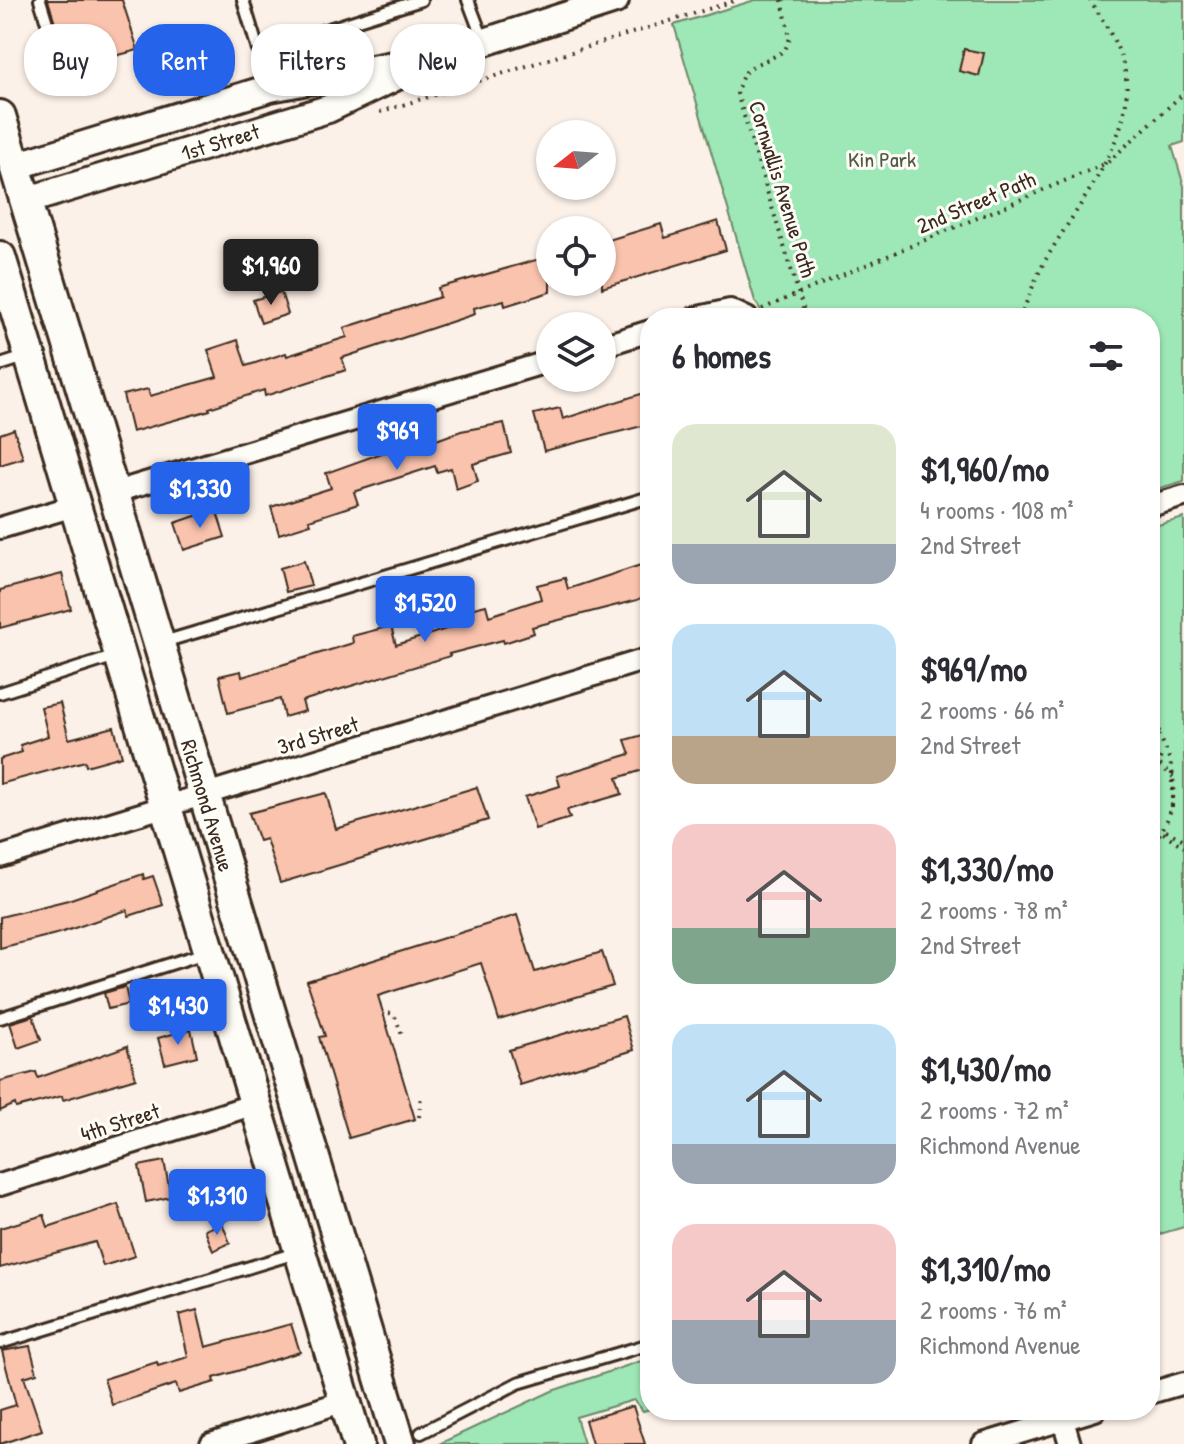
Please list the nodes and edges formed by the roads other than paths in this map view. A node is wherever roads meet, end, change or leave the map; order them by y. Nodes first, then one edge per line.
1 (40, 0) edge
2 (243, 0) edge
3 (421, 0) edge
4 (468, 0) edge
5 (615, 0) edge
6 (47, 24) edge
7 (345, 24) edge
8 (477, 24) edge
9 (251, 26) edge
10 (485, 42) edge
11 (390, 79) edge
12 (251, 94) edge
13 (0, 116) edge
14 (7, 168) edge
15 (12, 204) edge
16 (0, 257) edge
17 (640, 334) edge
18 (616, 342) edge
19 (30, 355) junction
20 (0, 365) edge
21 (536, 365) edge
22 (112, 493) junction
23 (1184, 496) edge
24 (640, 500) edge
25 (1160, 503) edge
26 (74, 506) junction
27 (0, 528) edge
28 (158, 643) junction
29 (119, 655) junction
30 (640, 661) edge
31 (0, 693) edge
32 (205, 794) junction
33 (166, 806) junction
34 (0, 857) edge
35 (211, 952) junction
36 (0, 1018) edge
37 (255, 1104) junction
38 (0, 1185) edge
39 (300, 1252) junction
40 (0, 1343) edge
41 (640, 1347) edge
42 (1184, 1383) edge
43 (1160, 1390) edge
44 (345, 1401) junction
45 (1048, 1420) edge
46 (1063, 1420) edge
47 (410, 1439) edge
48 (211, 1444) edge
49 (358, 1444) edge
50 (983, 1444) edge
51 (1070, 1444) edge

1 - 6 lane
2 - 9 lane
3 - 7 lane
4 - 8 lane
5 - 10 street, 1st Street
11 - 15 street, 1st Street
12 - 14 street, 1st Street
13 - 14 main road, Richmond Avenue
14 - 15 main road, Richmond Avenue
15 - 22 main road, Richmond Avenue
16 - 19 main road, Richmond Avenue
17 - 18 street
19 - 20 lane
19 - 26 main road, Richmond Avenue
21 - 22 street
22 - 28 main road, Richmond Avenue
23 - 25 street
24 - 28 lane
26 - 27 street
26 - 29 main road, Richmond Avenue
28 - 32 main road, Richmond Avenue
29 - 31 lane
29 - 33 main road, Richmond Avenue
30 - 32 street, 3rd Street
32 - 33 street, 3rd Street
32 - 47 main road, Richmond Avenue
33 - 34 street, 3rd Street
33 - 35 main road, Richmond Avenue
35 - 36 lane
35 - 37 main road, Richmond Avenue
37 - 38 street, 4th Street
37 - 39 main road, Richmond Avenue
39 - 40 lane
39 - 44 main road, Richmond Avenue
41 - 47 lane
42 - 43 street
44 - 48 street
44 - 49 main road, Richmond Avenue
45 - 50 street
46 - 51 street

